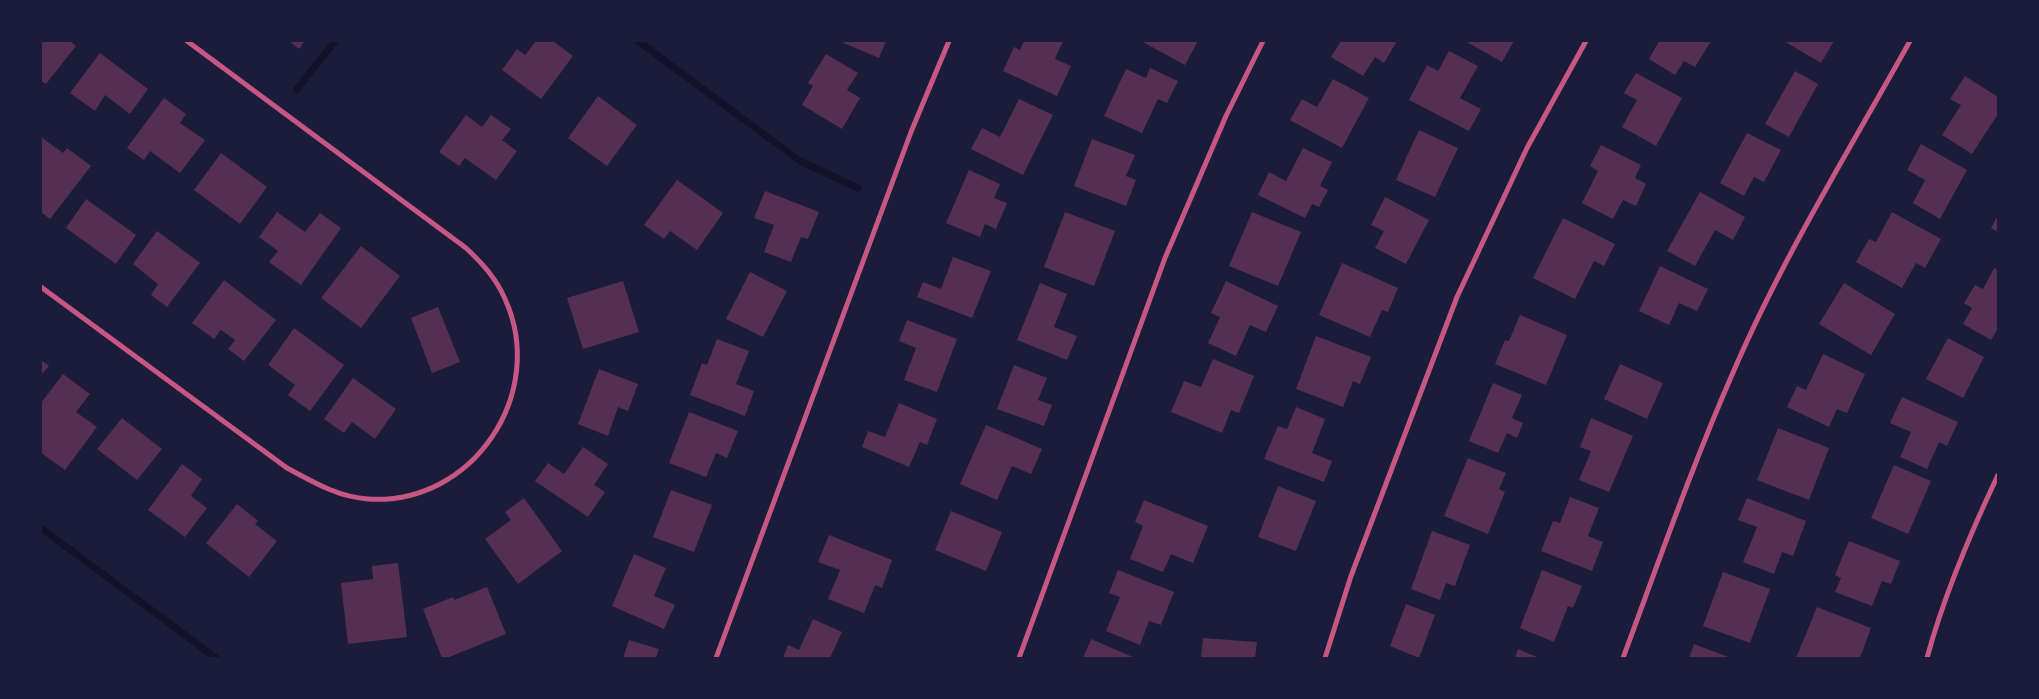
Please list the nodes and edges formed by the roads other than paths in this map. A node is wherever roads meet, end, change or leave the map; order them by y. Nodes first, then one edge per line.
1 (186, 41) edge
2 (949, 41) edge
3 (1262, 41) edge
4 (1586, 41) edge
5 (1910, 41) edge
6 (41, 287) edge
7 (1998, 475) edge
8 (716, 658) edge
9 (1019, 658) edge
10 (1325, 658) edge
11 (1623, 658) edge
12 (1927, 658) edge

1 - 6 street
2 - 8 street
3 - 9 street
4 - 10 street
5 - 11 street
7 - 12 street

